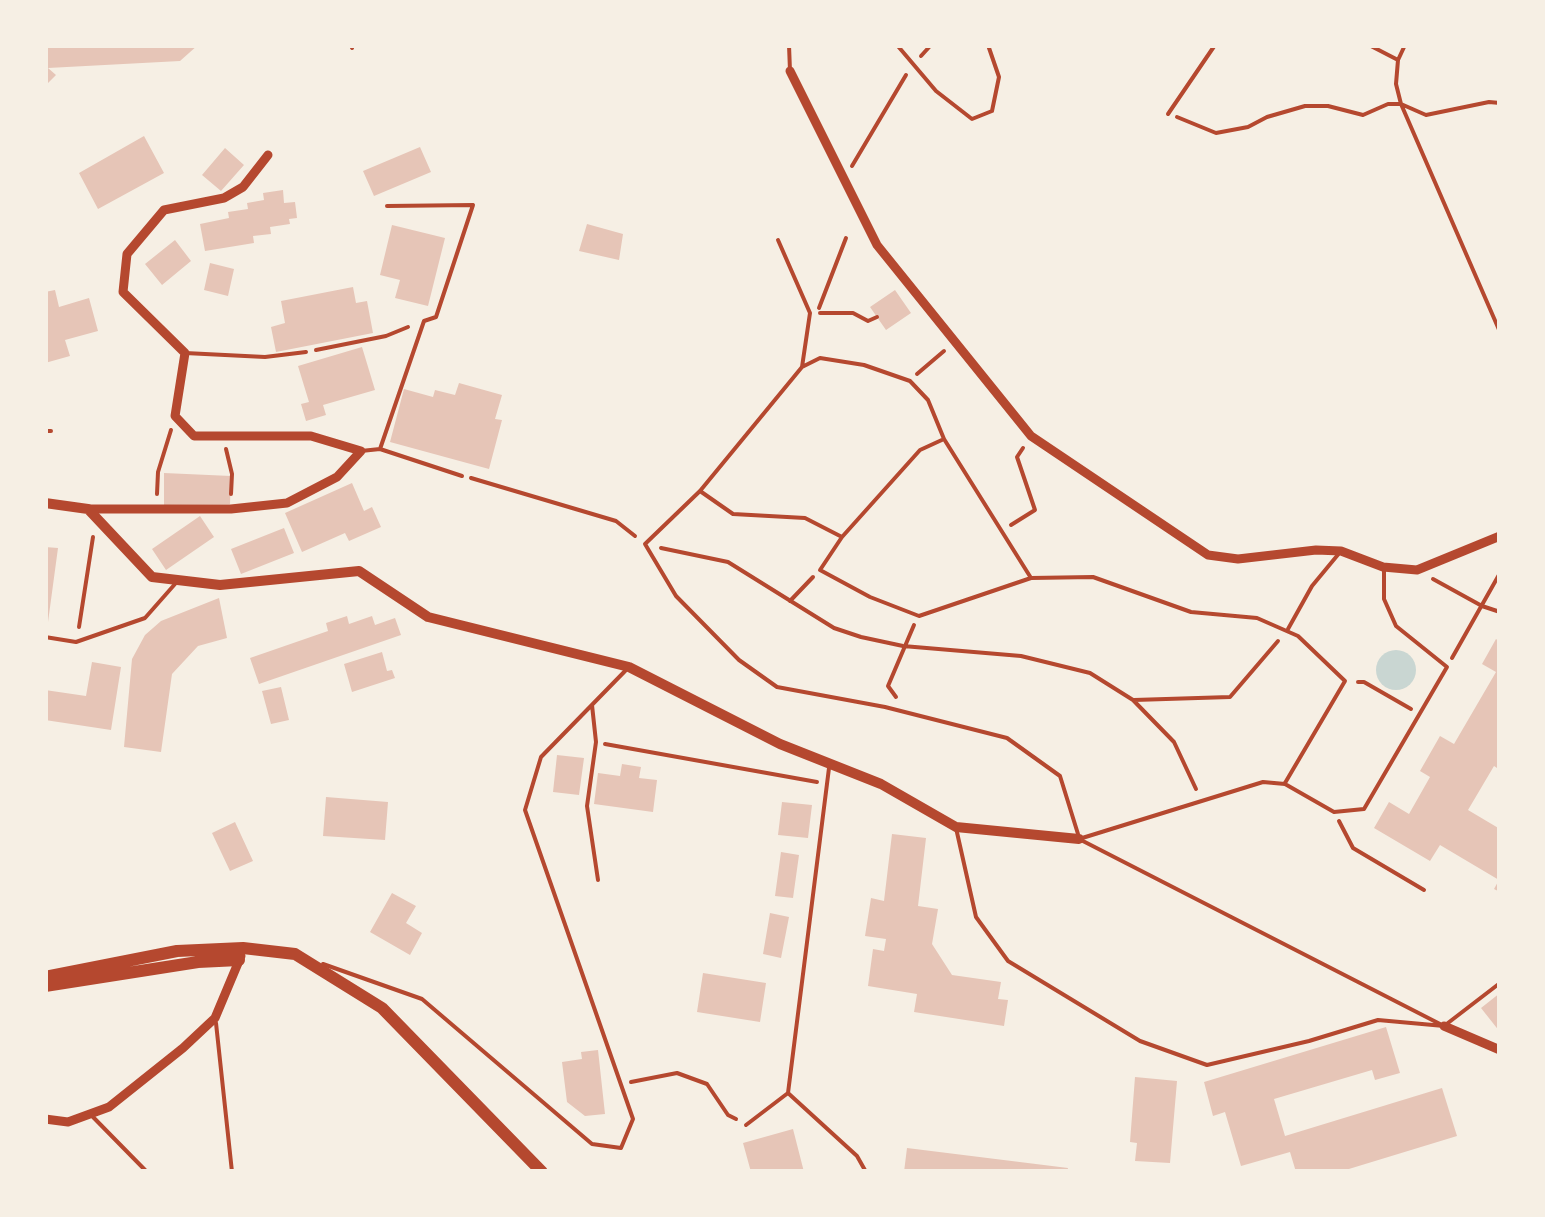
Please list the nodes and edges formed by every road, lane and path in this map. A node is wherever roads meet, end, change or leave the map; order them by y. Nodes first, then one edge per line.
1 (789, 45) edge
2 (897, 45) edge
3 (931, 45) edge
4 (988, 45) edge
5 (1215, 45) edge
6 (1368, 45) edge
7 (1405, 45) edge
8 (1398, 60) junction
9 (913, 64) junction
10 (790, 71) joint
11 (1500, 103) edge
12 (1401, 104) junction
13 (1168, 114) joint
14 (268, 156) dead end
15 (844, 179) junction
16 (387, 206) dead end
17 (846, 238) dead end
18 (778, 240) dead end
19 (810, 313) junction
20 (817, 313) junction
21 (877, 317) dead end
22 (424, 321) junction
23 (1500, 332) edge
24 (957, 340) junction
25 (185, 352) junction
26 (306, 352) joint
27 (802, 367) junction
28 (910, 381) junction
29 (175, 416) junction
30 (223, 435) junction
31 (1031, 436) junction
32 (944, 438) junction
33 (380, 449) junction
34 (361, 450) junction
35 (462, 476) joint
36 (700, 491) junction
37 (45, 504) edge
38 (156, 509) junction
39 (231, 510) junction
40 (92, 513) junction
41 (1003, 530) junction
42 (1500, 536) edge
43 (842, 537) junction
44 (646, 544) junction
45 (1341, 552) junction
46 (1384, 567) junction
47 (820, 570) junction
48 (1418, 570) junction
49 (1500, 573) edge
50 (1031, 578) junction
51 (179, 580) junction
52 (790, 600) junction
53 (1482, 606) junction
54 (1500, 612) edge
55 (919, 616) junction
56 (1288, 630) junction
57 (45, 636) edge
58 (76, 642) junction
59 (903, 646) junction
60 (629, 667) junction
61 (1448, 667) junction
62 (1364, 682) dead end
63 (1133, 700) junction
64 (592, 705) junction
65 (909, 713) junction
66 (1420, 714) junction
67 (596, 742) junction
68 (830, 764) junction
69 (827, 784) junction
70 (1285, 784) junction
71 (1201, 800) junction
72 (1334, 812) junction
73 (956, 828) junction
74 (1079, 839) junction
75 (598, 880) dead end
76 (1424, 890) dead end
77 (241, 954) junction
78 (294, 954) junction
79 (45, 976) edge
80 (1500, 983) edge
81 (45, 986) edge
82 (216, 1018) junction
83 (1444, 1026) junction
84 (1500, 1050) edge
85 (621, 1083) junction
86 (788, 1092) junction
87 (90, 1114) junction
88 (45, 1119) edge
89 (746, 1124) joint
90 (147, 1172) edge
91 (232, 1172) edge
92 (542, 1172) edge
93 (866, 1172) edge

1 - 10 lane
2 - 9 lane
3 - 9 path
4 - 9 lane
5 - 13 lane
6 - 8 path
7 - 8 path
8 - 12 path
9 - 15 path
10 - 15 street
11 - 12 path
12 - 13 path
12 - 23 path
14 - 25 street
15 - 24 street
16 - 22 lane
17 - 20 path
18 - 19 lane
19 - 20 path
19 - 27 lane
20 - 21 path
22 - 26 path
22 - 33 lane
24 - 28 path
24 - 31 street
25 - 26 lane
25 - 29 street
27 - 28 lane
27 - 36 lane
28 - 32 lane
29 - 30 street
29 - 38 path
30 - 34 street
30 - 39 path
31 - 41 path
31 - 45 street
32 - 41 lane
32 - 43 lane
33 - 34 lane
33 - 35 lane
34 - 39 street
35 - 44 path
36 - 43 lane
36 - 44 lane
37 - 40 street
38 - 39 street
38 - 40 street
40 - 51 street
40 - 58 path
41 - 50 lane
42 - 48 street
43 - 47 lane
44 - 52 path
44 - 65 lane
45 - 46 street
45 - 56 lane
46 - 48 street
46 - 61 lane
47 - 52 path
47 - 55 lane
48 - 53 path
49 - 53 path
50 - 55 lane
50 - 56 lane
51 - 58 lane
51 - 60 street
52 - 59 path
53 - 54 path
53 - 61 path
55 - 59 path
56 - 63 path
56 - 70 lane
57 - 58 lane
59 - 63 path
59 - 65 path
60 - 64 lane
60 - 68 street
61 - 66 lane
62 - 66 path
63 - 71 path
64 - 67 lane
64 - 85 lane
65 - 74 lane
66 - 72 lane
67 - 69 path
67 - 75 lane
68 - 69 lane
68 - 73 street
69 - 86 lane
70 - 71 lane
70 - 72 lane
71 - 74 lane
72 - 76 path
73 - 74 street
73 - 83 lane
74 - 83 lane
77 - 78 main road
77 - 79 main road
77 - 81 main road
77 - 82 street
78 - 85 lane
78 - 92 main road
80 - 83 lane
82 - 87 street
82 - 91 lane
83 - 84 street
85 - 89 path
86 - 89 lane
86 - 93 lane
87 - 88 street
87 - 90 lane

